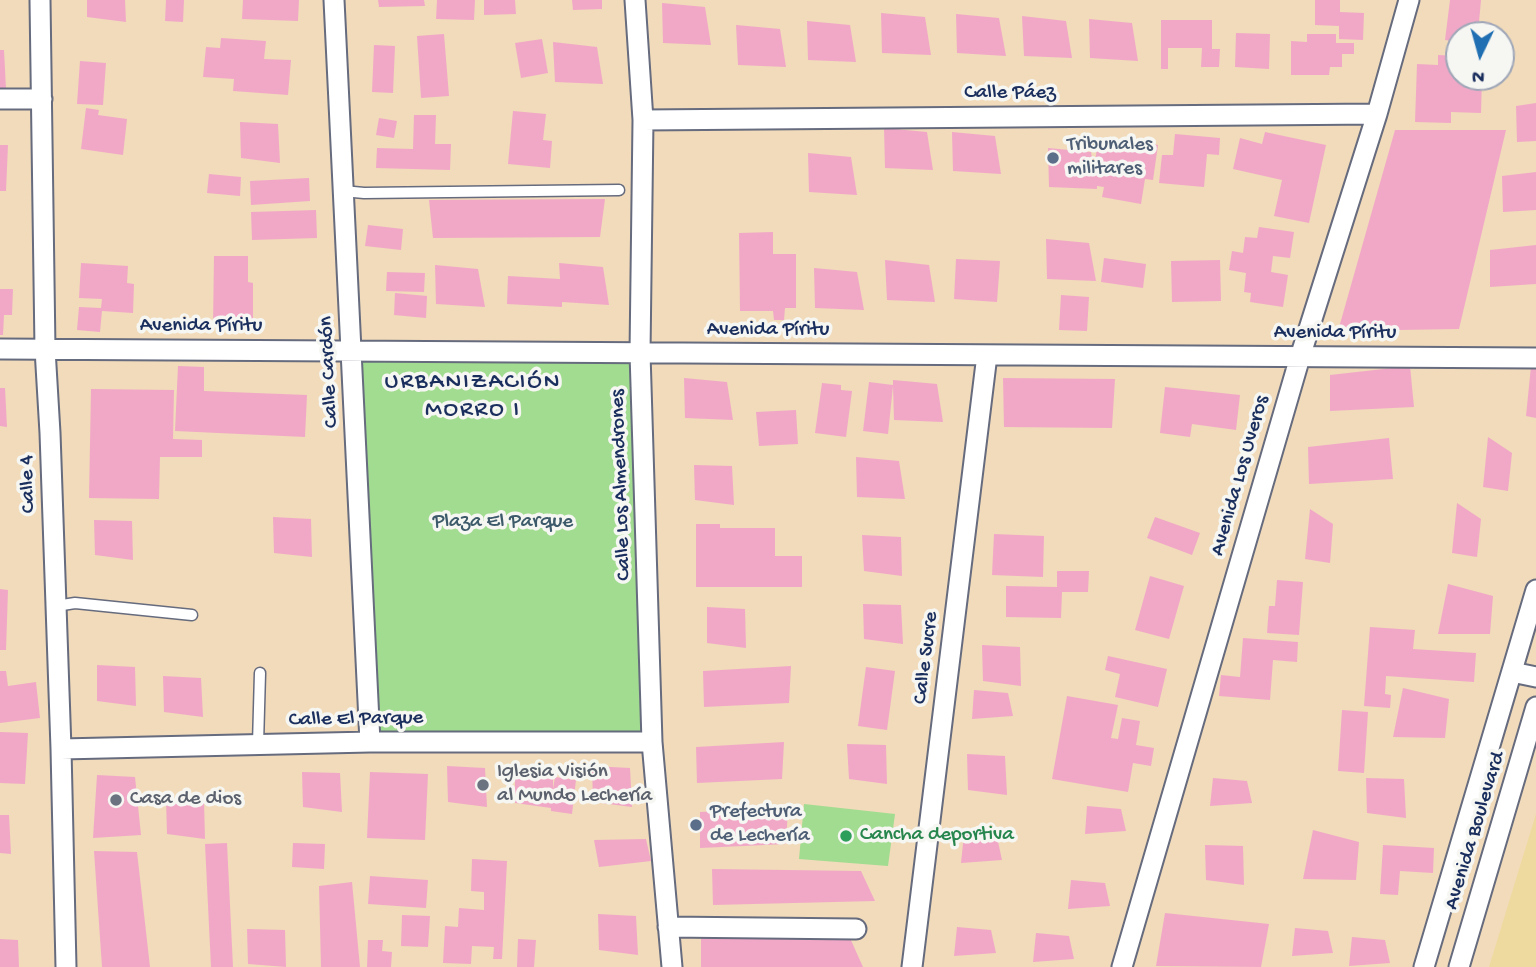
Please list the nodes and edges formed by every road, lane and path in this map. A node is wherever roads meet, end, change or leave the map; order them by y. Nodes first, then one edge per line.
1 (40, 0) edge
2 (334, 0) edge
3 (635, 0) edge
4 (1409, 0) edge
5 (0, 99) edge
6 (42, 99) junction
7 (1377, 114) junction
8 (642, 120) junction
9 (619, 190) dead end
10 (343, 191) junction
11 (0, 349) edge
12 (45, 349) junction
13 (351, 351) junction
14 (640, 353) junction
15 (987, 355) junction
16 (1300, 356) junction
17 (1536, 358) edge
18 (1536, 590) edge
19 (56, 606) junction
20 (192, 615) dead end
21 (1512, 672) junction
22 (260, 673) dead end
23 (1536, 677) edge
24 (1536, 707) edge
25 (370, 742) junction
26 (652, 743) junction
27 (258, 744) junction
28 (61, 749) junction
29 (668, 927) junction
30 (856, 929) dead end
31 (66, 967) edge
32 (671, 967) edge
33 (912, 967) edge
34 (1122, 967) edge
35 (1424, 967) edge
36 (1459, 967) edge

1 - 6 street, Calle 4
2 - 10 street, Calle Cardón
3 - 8 street, Calle Los Almendrones
4 - 7 street, Avenida Los Uveros
5 - 6 street
6 - 12 street, Calle 4
7 - 8 street, Calle Páez
7 - 16 street, Avenida Los Uveros
8 - 14 street, Calle Los Almendrones
9 - 10 lane
10 - 13 street, Calle Cardón
11 - 12 street, Avenida Píritu
12 - 13 street, Avenida Píritu
12 - 19 street, Calle 4
13 - 14 street, Avenida Píritu
13 - 25 street, Calle Cardón
14 - 15 street, Avenida Píritu
14 - 26 street, Calle Los Almendrones
15 - 16 street, Avenida Píritu
15 - 33 street, Calle Sucre
16 - 17 street, Avenida Píritu
16 - 34 street, Avenida Los Uveros
18 - 21 street
19 - 20 lane
19 - 28 street, Calle 4
21 - 23 street
21 - 35 street
22 - 27 lane
24 - 36 street, Avenida Boulevard
25 - 26 street, Calle El Parque
25 - 27 street, Calle El Parque
26 - 29 street, Calle Los Almendrones
27 - 28 street, Calle El Parque
28 - 31 street, Calle 4
29 - 30 street
29 - 32 street, Calle Los Almendrones

